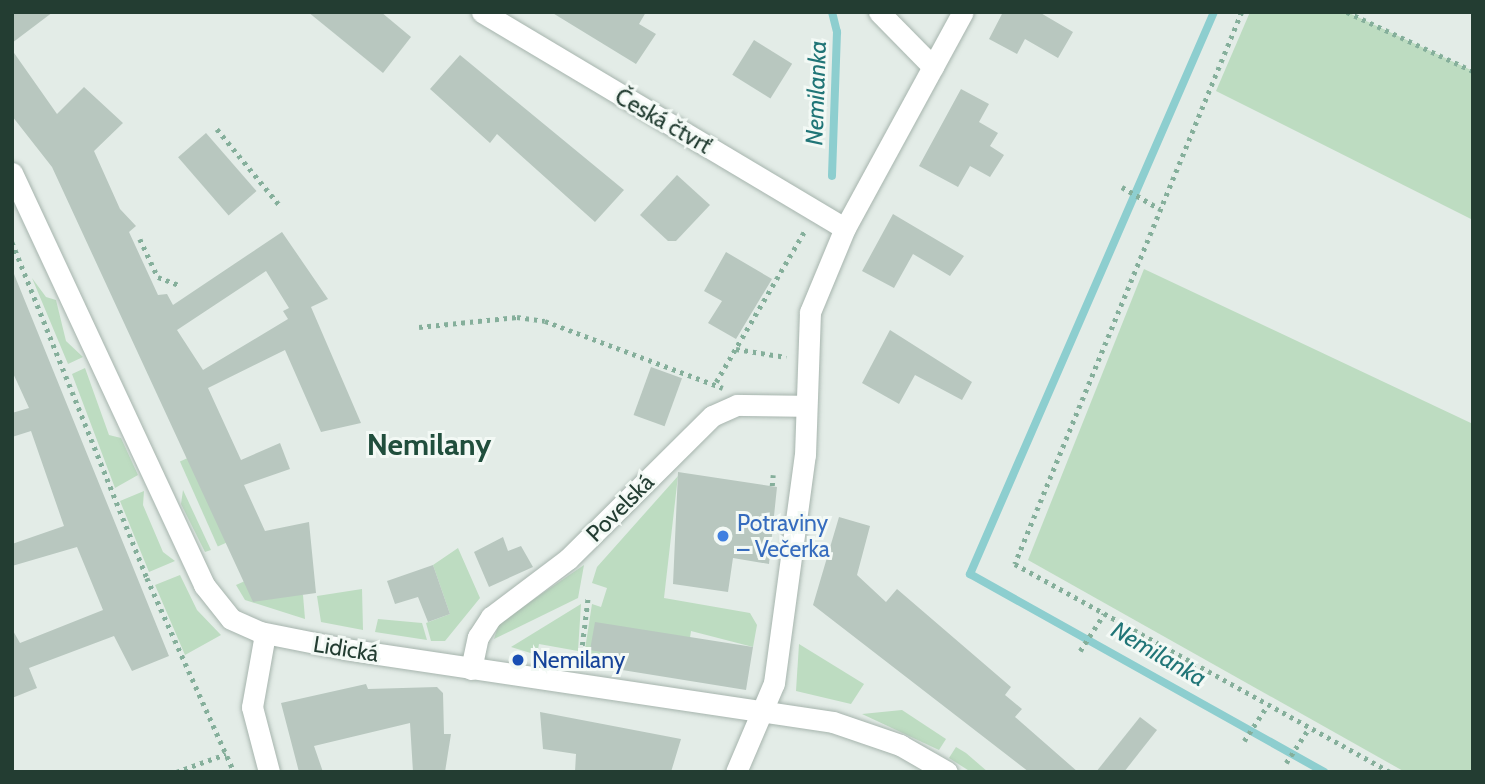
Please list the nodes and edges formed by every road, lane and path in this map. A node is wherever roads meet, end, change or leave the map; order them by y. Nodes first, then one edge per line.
1 (482, 12) edge
2 (880, 12) edge
3 (963, 12) edge
4 (1242, 12) edge
5 (1347, 12) edge
6 (933, 68) junction
7 (1473, 71) edge
8 (218, 129) dead end
9 (12, 173) edge
10 (1122, 187) dead end
11 (281, 207) dead end
12 (1160, 209) junction
13 (816, 211) junction
14 (845, 229) junction
15 (140, 239) dead end
16 (12, 242) edge
17 (179, 285) dead end
18 (419, 327) dead end
19 (736, 349) junction
20 (807, 358) junction
21 (806, 406) junction
22 (773, 475) dead end
23 (772, 486) dead end
24 (588, 597) dead end
25 (1104, 614) junction
26 (265, 634) junction
27 (1080, 651) dead end
28 (579, 668) dead end
29 (471, 669) junction
30 (1267, 706) junction
31 (764, 714) junction
32 (1308, 728) junction
33 (1244, 741) dead end
34 (226, 754) junction
35 (1286, 763) dead end
36 (176, 772) edge
37 (234, 772) edge
38 (269, 772) edge
39 (736, 772) edge
40 (947, 772) edge
41 (1391, 772) edge

1 - 13 street, Česká čtvrť
2 - 6 street
3 - 6 street
4 - 12 path
5 - 7 path
6 - 14 street
8 - 11 path
9 - 26 street, Lidická
10 - 12 path
12 - 25 path
13 - 14 street, Česká čtvrť
13 - 19 path
14 - 20 street
15 - 17 path
16 - 34 path
18 - 19 path
19 - 20 path
20 - 21 street
21 - 29 street, Povelská
21 - 31 street
22 - 23 path
24 - 28 path
25 - 27 path
25 - 30 path
26 - 29 street, Lidická
26 - 38 street
29 - 31 street, Lidická
30 - 32 path
30 - 33 path
31 - 39 street
31 - 40 street, Lidická
32 - 35 path
32 - 41 path
34 - 36 path
34 - 37 path

